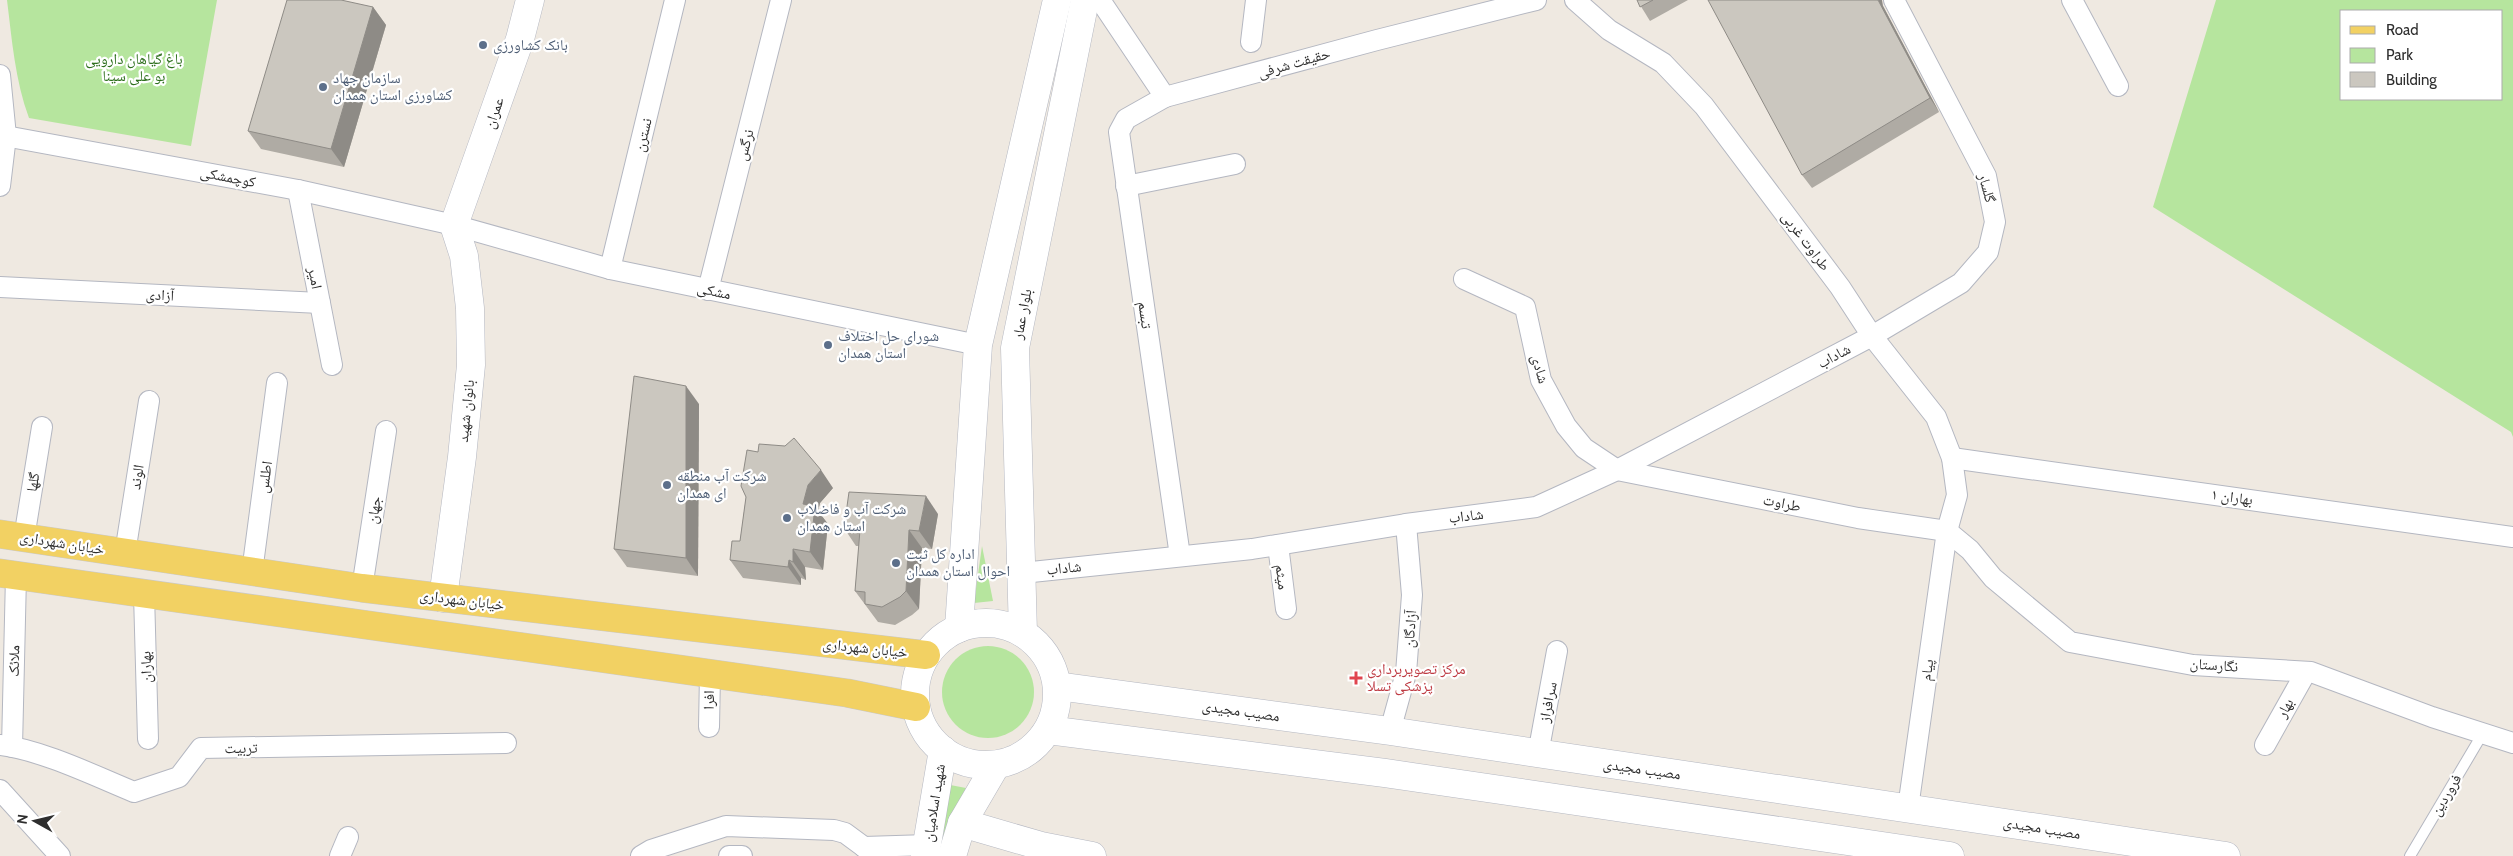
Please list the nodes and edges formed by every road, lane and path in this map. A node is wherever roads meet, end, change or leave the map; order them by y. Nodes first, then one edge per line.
1 (530, 0) edge
2 (675, 0) edge
3 (781, 0) edge
4 (1057, 0) edge
5 (1085, 0) edge
6 (1100, 0) edge
7 (1256, 0) edge
8 (1536, 0) edge
9 (1576, 0) edge
10 (1894, 0) edge
11 (2072, 0) edge
12 (1251, 42) dead end
13 (0, 75) edge
14 (2118, 86) dead end
15 (1165, 97) junction
16 (3, 135) edge
17 (1235, 164) dead end
18 (0, 186) edge
19 (1126, 186) junction
20 (298, 190) junction
21 (454, 225) junction
22 (610, 269) junction
23 (1464, 279) dead end
24 (0, 287) edge
25 (708, 290) junction
26 (320, 303) junction
27 (1872, 336) junction
28 (978, 345) junction
29 (332, 366) dead end
30 (277, 383) dead end
31 (150, 401) dead end
32 (42, 427) dead end
33 (386, 431) dead end
34 (1952, 458) junction
35 (1617, 470) junction
36 (1406, 524) junction
37 (1947, 531) junction
38 (12, 536) edge
39 (2513, 537) edge
40 (1278, 545) junction
41 (125, 553) junction
42 (1180, 556) junction
43 (252, 572) junction
44 (1022, 573) junction
45 (8, 574) edge
46 (362, 588) junction
47 (144, 594) junction
48 (443, 598) junction
49 (1286, 609) dead end
50 (959, 628) junction
51 (1023, 633) junction
52 (1557, 651) dead end
53 (926, 655) junction
54 (2306, 672) junction
55 (710, 674) junction
56 (1057, 686) junction
57 (7, 703) edge
58 (916, 707) junction
59 (709, 727) dead end
60 (1048, 730) junction
61 (1390, 732) junction
62 (2483, 733) junction
63 (148, 739) dead end
64 (2513, 742) edge
65 (506, 743) dead end
66 (2265, 745) dead end
67 (6, 746) edge
68 (943, 750) junction
69 (1538, 754) junction
70 (996, 765) junction
71 (0, 790) edge
72 (1908, 808) junction
73 (962, 823) junction
74 (348, 837) dead end
75 (926, 850) edge
76 (857, 851) edge
77 (1040, 851) edge
78 (1901, 852) edge
79 (60, 856) edge
80 (340, 856) edge
81 (641, 856) edge
82 (729, 856) edge
83 (742, 856) edge
84 (952, 856) edge
85 (1092, 856) edge
86 (1950, 856) edge
87 (2226, 856) edge
88 (2410, 856) edge

1 - 21 main road, عمران
2 - 22 street, نسترن
3 - 25 street, نرگس
4 - 28 main road
5 - 44 main road, بلوار عمار
6 - 15 street
7 - 12 street
8 - 15 street, حقیقت شرفی
9 - 27 street, طراوت غربی
10 - 27 street, گلسار
11 - 14 street
13 - 16 street
15 - 19 street, تبسم
16 - 18 street
16 - 20 street, کوچمشکی
17 - 19 street
19 - 42 street, تبسم
20 - 21 street, کوچمشکی
20 - 26 street, امیر
21 - 22 street, مشکی
21 - 48 main road, بانوان شهید
22 - 25 street, مشکی
23 - 35 street, شادی
24 - 26 street, آزادی
25 - 28 street, مشکی
26 - 29 street, امیر
27 - 34 street, طراوت غربی
27 - 35 street, شاداب
28 - 50 main road
30 - 43 street, اطلس
31 - 41 street, الوند
32 - 38 street, گلها
33 - 46 street, جهان
34 - 37 street, طراوت غربی
34 - 39 street, بهاران ۱
35 - 36 street, شاداب
35 - 37 street, طراوت
36 - 40 street, شاداب
36 - 61 street, آزادگان
37 - 54 street, نگارستان
37 - 72 street, پیام
38 - 41 main road, خیابان شهرداری
40 - 42 street, شاداب
40 - 49 street, میثم
41 - 43 main road, خیابان شهرداری
42 - 44 street, شاداب
43 - 46 main road, خیابان شهرداری
44 - 51 main road, بلوار عمار
45 - 47 main road
45 - 57 street, ملائک
46 - 48 main road, خیابان شهرداری
47 - 55 main road
47 - 63 street, بهاران
48 - 53 main road, خیابان شهرداری
50 - 51 main road
50 - 53 main road
51 - 56 main road
52 - 69 street, سرافراز
53 - 58 main road
54 - 62 street, نگارستان
54 - 66 street, بهار
55 - 58 main road
55 - 59 street, افرا
56 - 60 main road
56 - 61 main road, مصیب مجیدی
57 - 67 street, ملائک
58 - 68 main road
60 - 70 main road
60 - 78 main road
61 - 69 main road, مصیب مجیدی
62 - 64 street, نگارستان
62 - 88 lane, فروردین
65 - 67 street, تربیت
68 - 70 main road
68 - 75 main road, شهید اسلامیان
69 - 72 main road, مصیب مجیدی
70 - 73 main road, شهید اسلامیان
71 - 79 street
72 - 87 main road, مصیب مجیدی
73 - 77 main road
73 - 84 main road, شهید اسلامیان
74 - 80 street
75 - 76 street
76 - 81 street
77 - 85 main road
78 - 86 main road
82 - 83 street

